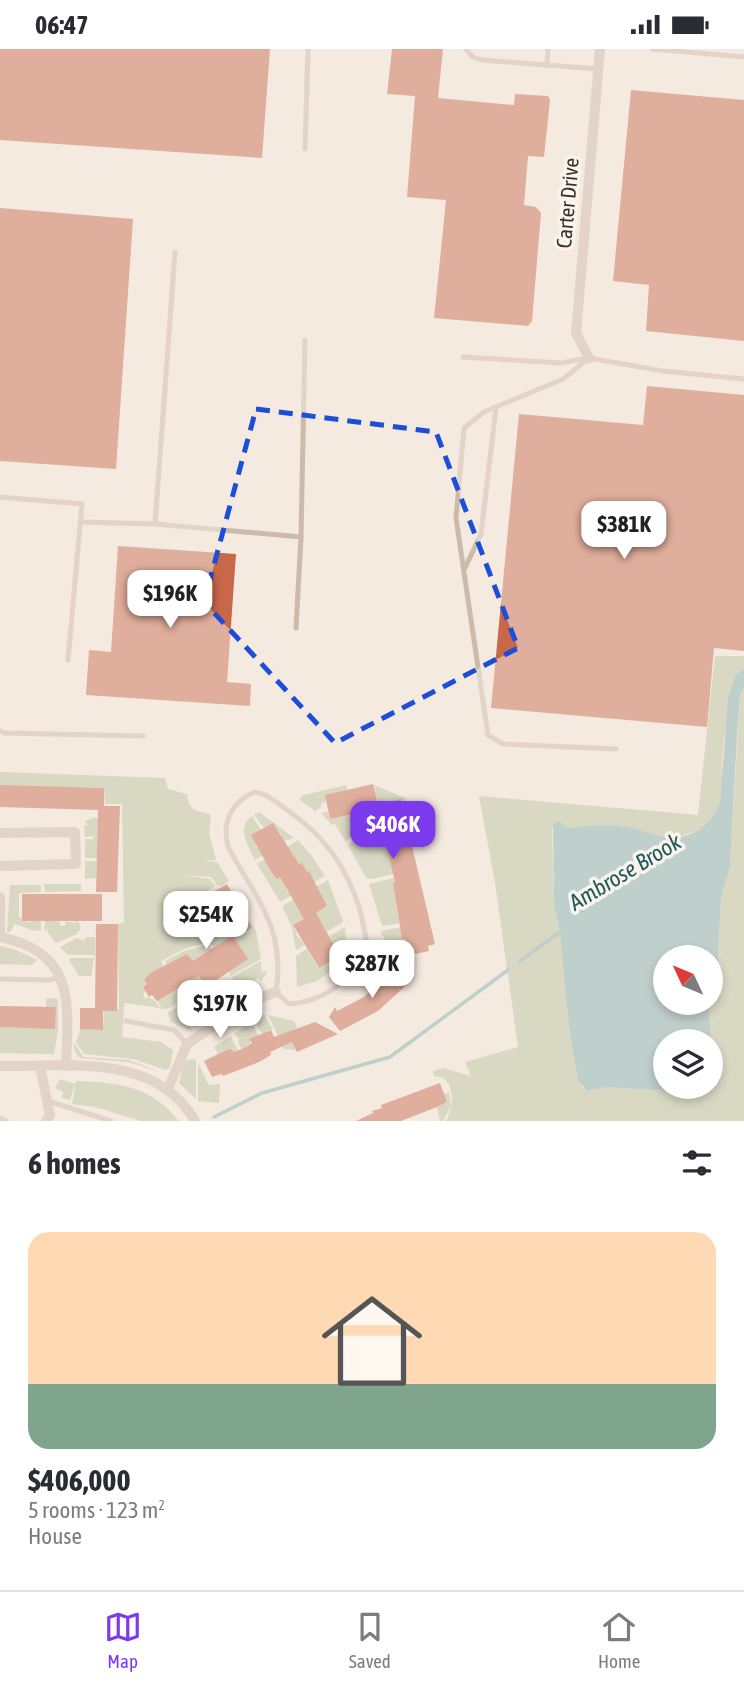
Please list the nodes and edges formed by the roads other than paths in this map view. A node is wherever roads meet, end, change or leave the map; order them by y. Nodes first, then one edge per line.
1 (308, 49) edge
2 (466, 49) edge
3 (548, 49) edge
4 (600, 49) edge
5 (653, 49) edge
6 (744, 57) edge
7 (547, 65) junction
8 (598, 69) junction
9 (305, 149) dead end
10 (176, 252) dead end
11 (305, 340) dead end
12 (463, 357) dead end
13 (589, 358) junction
14 (744, 379) edge
15 (496, 408) junction
16 (0, 497) edge
17 (80, 522) junction
18 (155, 524) junction
19 (301, 537) junction
20 (464, 569) junction
21 (296, 628) dead end
22 (68, 660) dead end
23 (0, 731) edge
24 (143, 736) dead end
25 (616, 749) dead end
26 (0, 833) edge
27 (0, 866) edge
28 (0, 897) edge
29 (0, 937) edge
30 (60, 977) junction
31 (0, 979) edge
32 (276, 992) junction
33 (126, 1021) dead end
34 (187, 1044) junction
35 (0, 1066) edge
36 (40, 1066) junction
37 (66, 1066) junction
38 (168, 1089) junction
39 (48, 1101) junction
40 (0, 1118) edge
41 (6, 1121) edge
42 (46, 1121) edge
43 (111, 1121) edge
44 (195, 1121) edge

1 - 9 lane
2 - 7 lane
3 - 7 lane
4 - 8 street, Carter Drive
5 - 6 lane
7 - 8 lane
8 - 13 street, Carter Drive
10 - 18 lane
11 - 19 lane
12 - 13 lane
13 - 14 lane
13 - 15 lane
15 - 20 lane
15 - 20 lane
16 - 17 lane
17 - 18 lane
17 - 22 lane
18 - 19 lane
19 - 21 lane
20 - 25 lane
23 - 24 lane
26 - 27 street
28 - 29 street
29 - 30 street
30 - 31 lane
30 - 37 street
32 - 32 lane
32 - 34 street
33 - 34 lane
34 - 38 street
35 - 36 street
36 - 37 street
36 - 39 street
37 - 38 street
38 - 44 street
39 - 42 street
39 - 43 lane
40 - 41 lane

